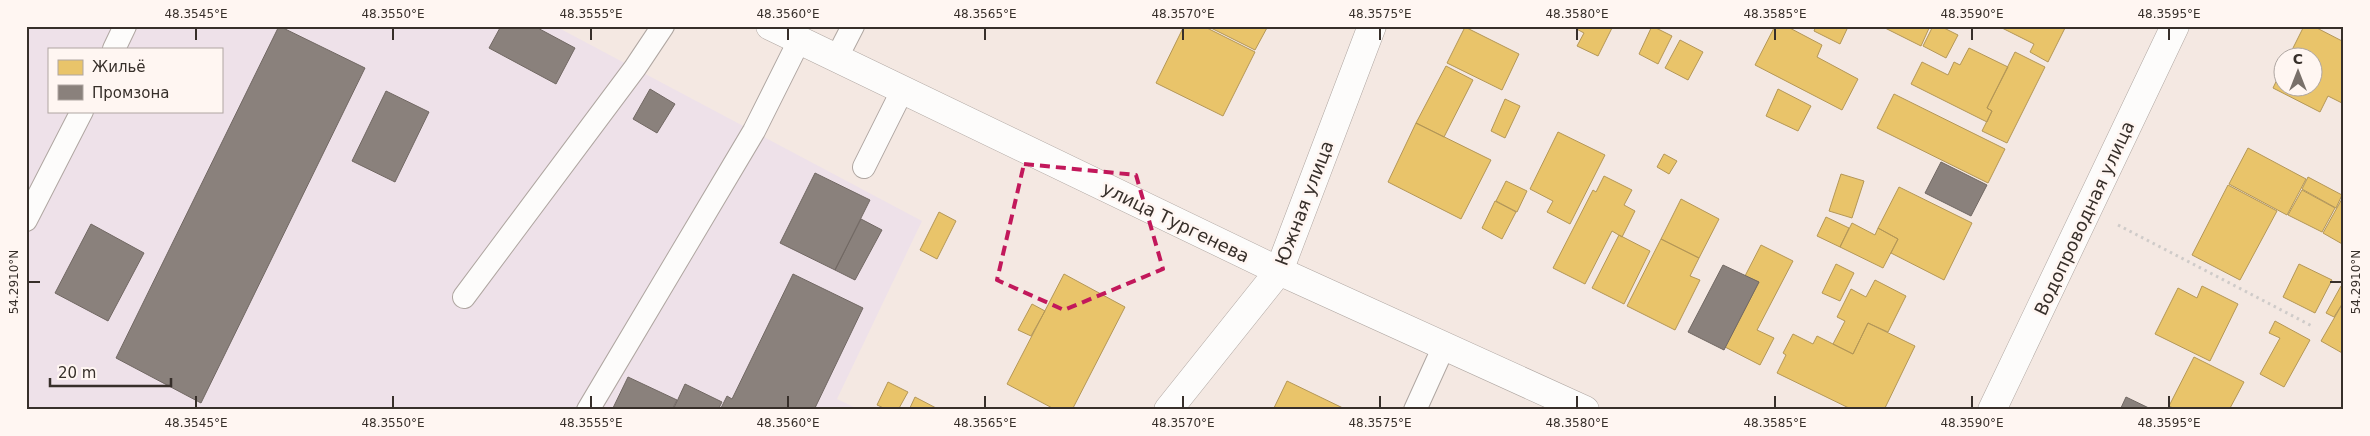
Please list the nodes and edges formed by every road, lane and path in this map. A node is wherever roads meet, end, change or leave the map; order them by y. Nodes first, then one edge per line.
1 (125, 26) edge
2 (663, 26) edge
3 (770, 26) edge
4 (853, 26) edge
5 (1372, 26) edge
6 (2175, 26) edge
7 (799, 41) junction
8 (114, 48) edge
9 (836, 59) junction
10 (902, 91) junction
11 (81, 112) edge
12 (864, 167) dead end
13 (2088, 210) junction
14 (26, 220) edge
15 (1279, 271) junction
16 (464, 297) dead end
17 (2312, 326) dead end
18 (1444, 346) junction
19 (588, 410) edge
20 (1168, 410) edge
21 (1415, 410) edge
22 (1586, 410) edge
23 (1992, 410) edge

1 - 8 lane
2 - 16 lane
3 - 7 street, улица Тургенева
4 - 9 lane
5 - 15 street, Южная улица
6 - 13 street, Водопроводная улица
7 - 9 street, улица Тургенева
7 - 19 lane
9 - 10 street, улица Тургенева
10 - 12 lane
10 - 15 street, улица Тургенева
11 - 14 lane
13 - 17 path
13 - 23 street, Водопроводная улица
15 - 18 street, улица Тургенева
15 - 20 street, Южная улица
18 - 21 lane
18 - 22 street, улица Тургенева

